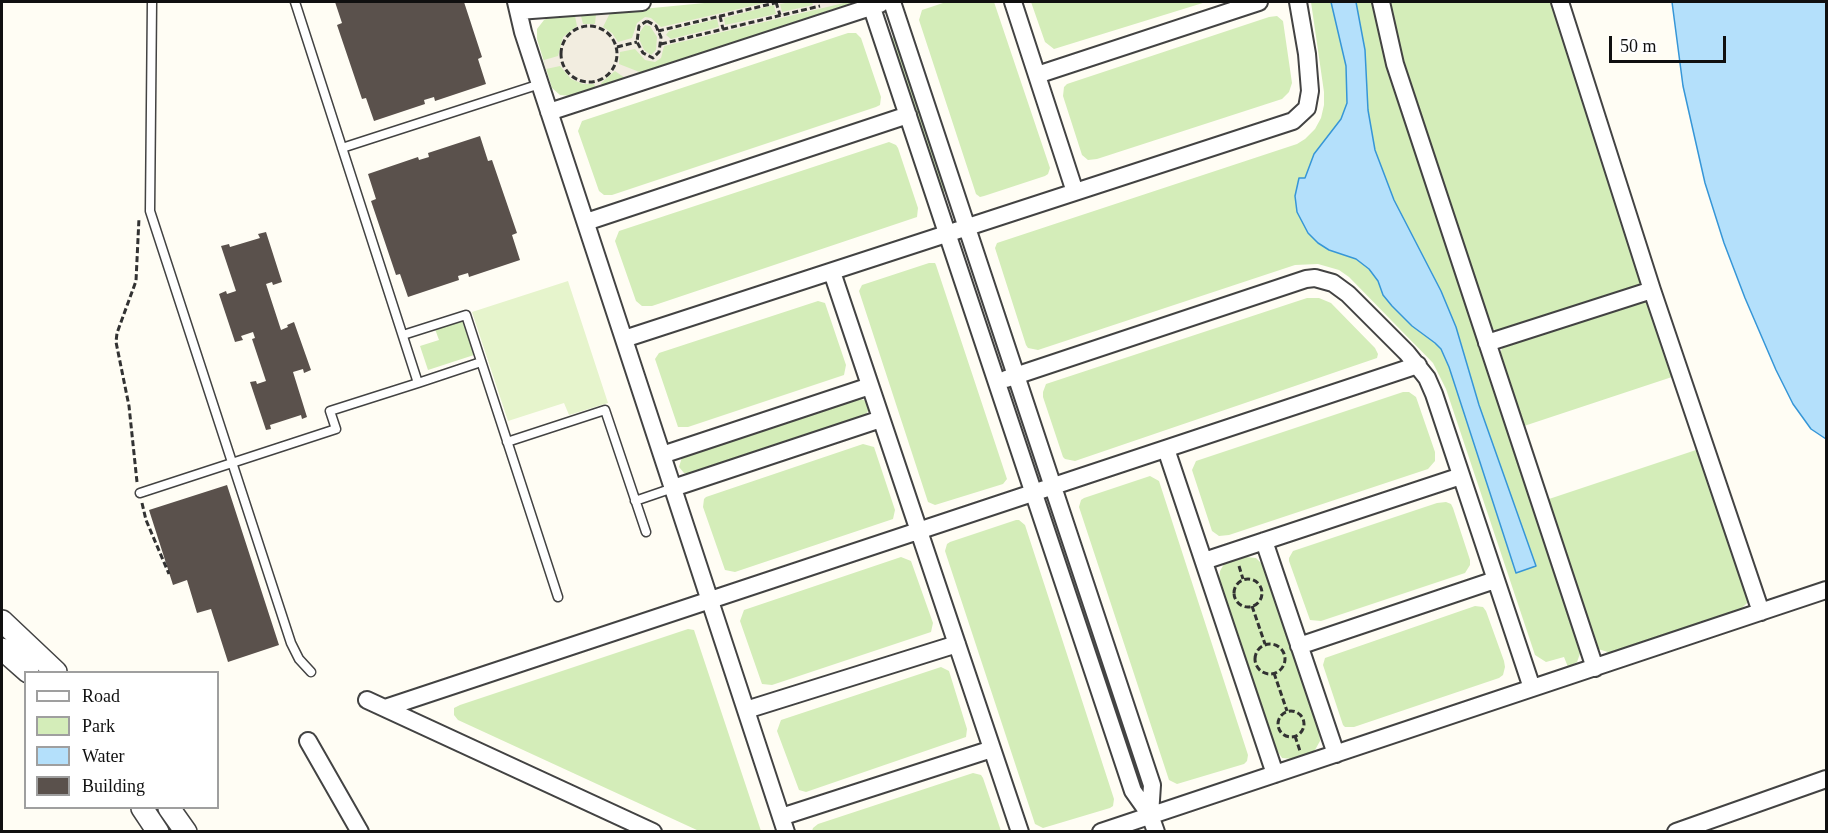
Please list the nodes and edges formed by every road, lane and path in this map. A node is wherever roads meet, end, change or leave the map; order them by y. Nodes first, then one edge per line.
1 (152, 2) edge
2 (295, 2) edge
3 (642, 2) edge
4 (778, 2) edge
5 (892, 2) edge
6 (1013, 2) edge
7 (1259, 2) edge
8 (1298, 2) edge
9 (1381, 2) edge
10 (1560, 2) edge
11 (876, 3) edge
12 (816, 4) edge
13 (825, 4) dead end
14 (517, 6) edge
15 (780, 15) junction
16 (720, 16) junction
17 (723, 29) junction
18 (658, 31) junction
19 (637, 42) junction
20 (661, 44) junction
21 (617, 47) junction
22 (561, 61) junction
23 (553, 63) dead end
24 (1037, 75) junction
25 (540, 84) junction
26 (549, 112) junction
27 (908, 115) junction
28 (342, 148) junction
29 (1075, 192) junction
30 (150, 210) junction
31 (586, 222) junction
32 (967, 227) junction
33 (947, 234) junction
34 (832, 272) junction
35 (1652, 290) junction
36 (403, 335) junction
37 (624, 339) junction
38 (1487, 343) junction
39 (481, 362) junction
40 (1418, 365) junction
41 (1016, 376) junction
42 (996, 382) junction
43 (418, 383) junction
44 (870, 386) junction
45 (881, 419) junction
46 (507, 442) junction
47 (1166, 449) junction
48 (662, 455) junction
49 (232, 463) junction
50 (1461, 476) junction
51 (1053, 486) junction
52 (673, 488) junction
53 (140, 493) junction
54 (1034, 493) junction
55 (635, 501) junction
56 (919, 531) junction
57 (646, 532) dead end
58 (1264, 541) junction
59 (1236, 559) dead end
60 (1204, 561) junction
61 (169, 574) dead end
62 (1243, 579) junction
63 (1495, 580) junction
64 (1827, 590) edge
65 (558, 597) dead end
66 (710, 600) junction
67 (1252, 606) junction
68 (1761, 612) junction
69 (2, 621) edge
70 (957, 644) junction
71 (1265, 644) junction
72 (1299, 646) junction
73 (2, 649) edge
74 (1595, 668) junction
75 (26, 671) edge
76 (55, 671) edge
77 (311, 672) dead end
78 (1274, 673) junction
79 (1532, 688) junction
80 (367, 700) dead end
81 (385, 708) junction
82 (746, 710) junction
83 (1287, 712) junction
84 (1295, 736) junction
85 (308, 741) dead end
86 (992, 749) junction
87 (1336, 754) junction
88 (1302, 757) dead end
89 (1275, 774) junction
90 (1827, 779) edge
91 (143, 809) edge
92 (170, 809) edge
93 (1150, 815) junction
94 (784, 824) edge
95 (158, 831) edge
96 (186, 831) edge
97 (360, 831) edge
98 (653, 831) edge
99 (1020, 831) edge
100 (1101, 831) edge
101 (1156, 831) edge
102 (1676, 831) edge

1 - 30 lane
2 - 28 lane
3 - 14 street
4 - 15 path
4 - 16 path
5 - 32 street
6 - 24 street
7 - 24 street
8 - 29 street
9 - 38 street
10 - 35 street
11 - 26 street
11 - 27 street
12 - 13 path
12 - 15 path
14 - 25 street
15 - 17 path
16 - 17 path
16 - 18 path
17 - 20 path
18 - 19 path
18 - 20 path
19 - 20 path
19 - 21 path
21 - 22 path
21 - 22 path
22 - 23 path
24 - 29 street
25 - 26 street
25 - 28 lane
26 - 31 street
27 - 31 street
27 - 33 street
28 - 36 lane
29 - 32 street
30 - 49 lane
30 - 53 path
31 - 37 street
32 - 33 street
32 - 41 street
33 - 34 street
33 - 42 street
34 - 37 street
34 - 44 street
35 - 38 street
35 - 68 street
36 - 39 lane
36 - 43 lane
37 - 48 street
38 - 74 street
39 - 43 lane
39 - 46 lane
40 - 41 street
40 - 47 street
40 - 50 street
41 - 42 street
41 - 51 street
42 - 54 street
43 - 49 lane
44 - 45 street
44 - 48 street
45 - 52 street
45 - 56 street
46 - 55 lane
46 - 65 lane
47 - 51 street
47 - 60 street
48 - 52 street
49 - 53 lane
49 - 77 lane
50 - 58 street
50 - 63 street
51 - 54 street
51 - 93 street
52 - 55 lane
52 - 66 street
53 - 61 path
54 - 56 street
54 - 93 street
55 - 57 lane
56 - 66 street
56 - 70 street
58 - 60 street
58 - 72 street
59 - 62 path
60 - 89 street
62 - 67 path
62 - 67 path
63 - 72 street
63 - 79 street
64 - 68 street
66 - 81 street
66 - 82 street
67 - 71 path
68 - 74 street
69 - 76 street
70 - 82 street
70 - 86 street
71 - 78 path
71 - 78 path
72 - 87 street
73 - 75 street
74 - 79 street
78 - 83 path
79 - 87 street
80 - 81 street
81 - 98 street
82 - 94 street
83 - 84 path
83 - 84 path
84 - 88 path
85 - 97 street
86 - 94 street
86 - 99 street
87 - 89 street
89 - 93 street
90 - 102 street
91 - 95 street
92 - 96 street
93 - 100 street
93 - 101 street

